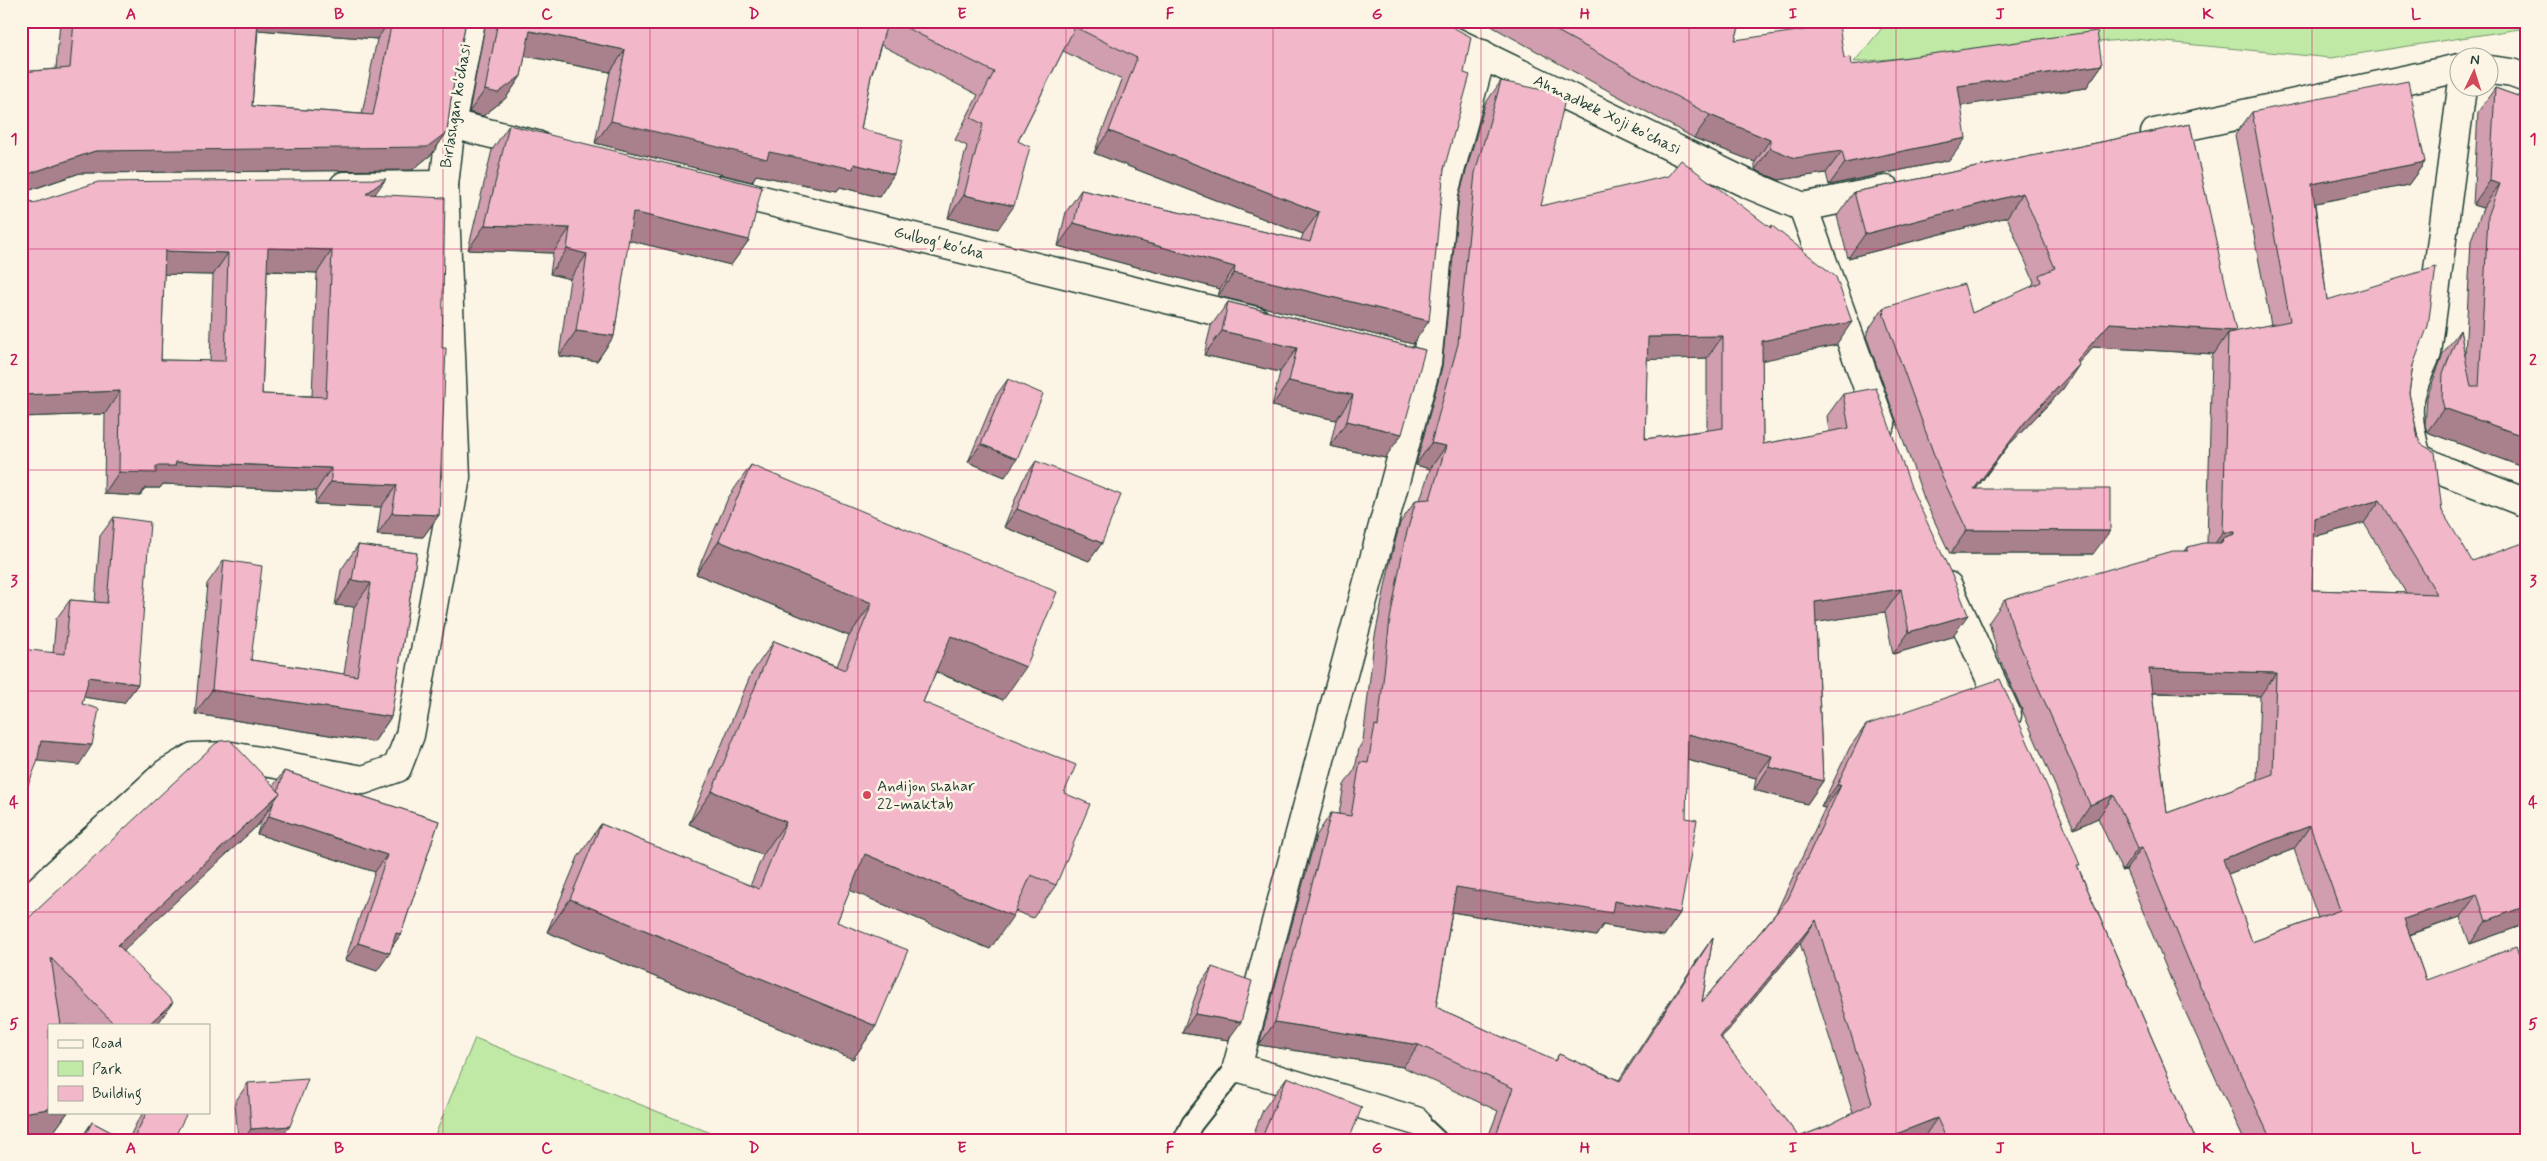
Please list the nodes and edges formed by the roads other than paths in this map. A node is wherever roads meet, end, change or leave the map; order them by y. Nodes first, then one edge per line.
1 (470, 21) edge
2 (1412, 21) edge
3 (1482, 54) junction
4 (2450, 70) edge
5 (2500, 71) edge
6 (2526, 78) edge
7 (2461, 98) edge
8 (452, 124) junction
9 (2131, 138) edge
10 (558, 150) edge
11 (693, 183) edge
12 (444, 185) junction
13 (1910, 185) edge
14 (316, 186) edge
15 (1803, 207) junction
16 (1282, 328) edge
17 (1398, 356) edge
18 (1427, 363) junction
19 (1890, 451) edge
20 (2526, 503) edge
21 (1936, 560) edge
22 (2018, 740) edge
23 (21, 906) edge
24 (1237, 1067) junction
25 (1416, 1121) joint
26 (1184, 1140) edge
27 (1436, 1140) edge

1 - 8 street, Birlashgan koʻchasi
2 - 3 street, Ahmadbek Xoji ko'chasi
3 - 15 street, Ahmadbek Xoji ko'chasi
3 - 18 street
4 - 9 street
5 - 6 street
7 - 20 street
8 - 10 street
8 - 12 street, Birlashgan koʻchasi
11 - 16 street, Gulbogʻ koʻcha
12 - 14 street, Birlashgan koʻchasi
12 - 23 street
13 - 15 street
15 - 19 street
17 - 18 street
18 - 24 street
21 - 22 street
24 - 25 street
24 - 26 lane
25 - 27 lane

